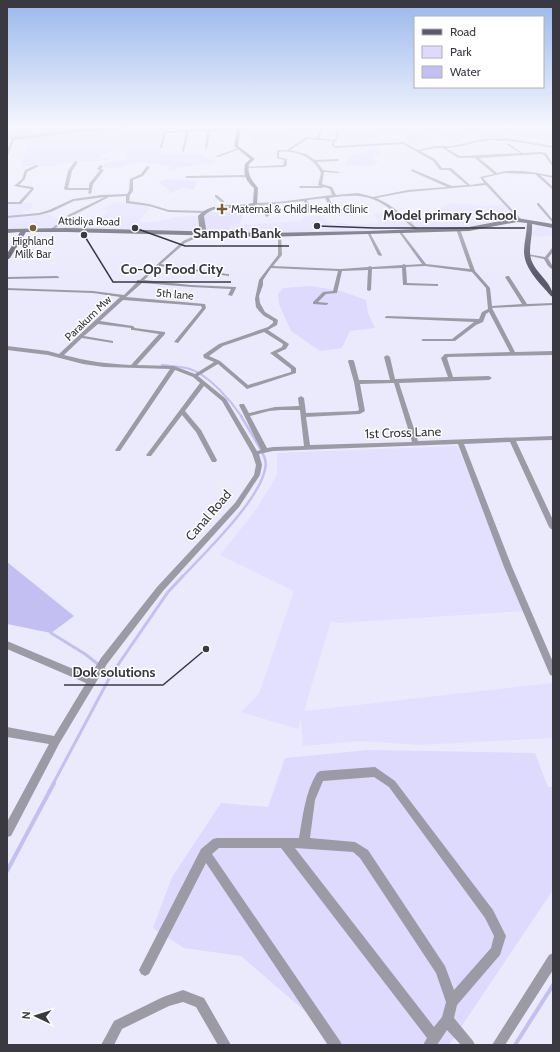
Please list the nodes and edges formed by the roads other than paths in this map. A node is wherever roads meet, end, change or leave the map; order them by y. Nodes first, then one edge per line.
1 (24, 176) edge
2 (69, 176) edge
3 (98, 176) edge
4 (140, 176) edge
5 (240, 176) edge
6 (246, 176) edge
7 (322, 176) edge
8 (426, 176) edge
9 (458, 176) edge
10 (487, 176) edge
11 (539, 176) edge
12 (187, 177) dead end
13 (487, 184) junction
14 (470, 186) junction
15 (300, 187) dead end
16 (322, 187) junction
17 (451, 187) junction
18 (91, 189) junction
19 (553, 189) edge
20 (111, 195) junction
21 (128, 195) junction
22 (334, 195) junction
23 (216, 196) dead end
24 (326, 196) junction
25 (90, 197) junction
26 (372, 198) junction
27 (305, 199) junction
28 (7, 203) edge
29 (254, 204) junction
30 (261, 204) junction
31 (538, 204) dead end
32 (225, 207) junction
33 (355, 208) dead end
34 (204, 212) junction
35 (310, 212) dead end
36 (267, 216) dead end
37 (7, 217) edge
38 (520, 220) junction
39 (529, 222) junction
40 (553, 222) edge
41 (553, 226) edge
42 (458, 229) junction
43 (24, 230) junction
44 (52, 230) junction
45 (7, 231) edge
46 (418, 231) junction
47 (400, 232) junction
48 (368, 233) junction
49 (202, 234) junction
50 (279, 235) junction
51 (553, 249) edge
52 (380, 254) dead end
53 (527, 255) junction
54 (7, 258) edge
55 (546, 258) junction
56 (158, 265) junction
57 (404, 265) junction
58 (424, 265) junction
59 (370, 267) junction
60 (270, 268) junction
61 (553, 269) edge
62 (340, 270) junction
63 (473, 271) junction
64 (227, 275) dead end
65 (57, 277) dead end
66 (507, 277) dead end
67 (7, 278) edge
68 (139, 281) junction
69 (436, 285) dead end
70 (7, 288) edge
71 (369, 290) dead end
72 (230, 295) dead end
73 (553, 295) edge
74 (123, 297) junction
75 (326, 304) dead end
76 (553, 304) edge
77 (525, 305) junction
78 (490, 308) junction
79 (387, 317) dead end
80 (481, 321) junction
81 (97, 322) junction
82 (265, 330) junction
83 (82, 337) junction
84 (423, 340) dead end
85 (111, 342) dead end
86 (176, 342) dead end
87 (7, 348) edge
88 (553, 352) edge
89 (513, 353) junction
90 (60, 356) junction
91 (387, 357) dead end
92 (351, 361) dead end
93 (218, 362) junction
94 (133, 366) junction
95 (174, 368) junction
96 (197, 375) junction
97 (489, 378) dead end
98 (451, 379) junction
99 (395, 381) junction
100 (203, 382) junction
101 (357, 382) junction
102 (301, 398) dead end
103 (242, 405) dead end
104 (302, 408) junction
105 (182, 411) junction
106 (248, 415) junction
107 (304, 415) junction
108 (553, 438) edge
109 (512, 440) junction
110 (460, 442) junction
111 (415, 443) junction
112 (307, 448) junction
113 (118, 450) dead end
114 (260, 452) junction
115 (149, 455) dead end
116 (214, 460) dead end
117 (553, 527) edge
118 (7, 645) edge
119 (553, 672) edge
120 (92, 681) junction
121 (7, 732) edge
122 (56, 741) junction
123 (10, 820) edge
124 (7, 832) edge
125 (284, 843) junction
126 (304, 843) junction
127 (205, 853) junction
128 (553, 959) edge
129 (145, 970) dead end
130 (452, 1002) junction
131 (447, 1020) junction
132 (431, 1041) edge
133 (107, 1045) edge
134 (225, 1045) edge
135 (336, 1045) edge
136 (469, 1045) edge
137 (498, 1045) edge

1 - 28 street
2 - 18 street
3 - 18 street
4 - 21 street
5 - 12 street
6 - 29 street
7 - 16 street
8 - 17 street
9 - 14 street
10 - 13 street
11 - 19 street
13 - 14 street
13 - 38 street
14 - 17 street
15 - 16 street
16 - 22 street
17 - 26 street
18 - 25 street
20 - 21 street
20 - 25 street
20 - 44 street
21 - 34 street
22 - 24 street
22 - 26 street
23 - 32 street
24 - 27 street
24 - 33 street
25 - 37 street
26 - 46 street
27 - 30 street
27 - 35 street
29 - 30 street
29 - 32 street
30 - 36 street
31 - 40 street
32 - 34 street
34 - 49 street
38 - 39 main road, Attidiya Road
38 - 42 main road, Attidiya Road
39 - 41 main road, Attidiya Road
39 - 53 main road
42 - 46 main road, Attidiya Road
42 - 63 street
43 - 44 main road, Attidiya Road
43 - 45 main road, Attidiya Road
43 - 54 main road
44 - 49 main road, Attidiya Road
46 - 47 main road, Attidiya Road
47 - 48 main road, Attidiya Road
47 - 58 street
48 - 50 main road, Attidiya Road
48 - 52 street
49 - 50 main road, Attidiya Road
49 - 56 street, Parakum Mw
50 - 60 street
51 - 55 street
53 - 55 street
53 - 73 main road
55 - 61 street
56 - 64 street
56 - 68 street, Parakum Mw
57 - 58 street
57 - 59 street
57 - 69 street
58 - 63 street
59 - 62 street
59 - 71 street
60 - 62 street
60 - 82 street
62 - 75 street
63 - 78 street
65 - 67 street
66 - 77 street
68 - 72 street
68 - 74 street, Parakum Mw
70 - 74 street
74 - 81 street, Parakum Mw
74 - 86 street, 5th lane
76 - 77 street
77 - 78 street
78 - 80 street
78 - 89 street
79 - 80 street
80 - 84 street
81 - 83 street, Parakum Mw
81 - 94 street
82 - 93 street
82 - 93 street
83 - 85 street
83 - 90 street, Parakum Mw
87 - 90 street, Canal Road
88 - 89 street
89 - 98 street
90 - 94 street, Canal Road
91 - 99 street
92 - 101 street
93 - 96 street
94 - 95 street, Canal Road
95 - 96 street, Canal Road
95 - 113 street
96 - 100 street, Canal Road
97 - 98 street
98 - 99 street
99 - 101 street
99 - 111 street
100 - 105 street
100 - 114 street, Canal Road
101 - 107 street
102 - 104 street
103 - 106 street
104 - 106 street
104 - 107 street
105 - 115 street
105 - 116 street
106 - 114 street
107 - 112 street
108 - 109 street, 1st Cross Lane
109 - 110 street, 1st Cross Lane
109 - 117 street
110 - 111 street, 1st Cross Lane
110 - 119 street
111 - 112 street, 1st Cross Lane
112 - 114 street, 1st Cross Lane
114 - 120 street, Canal Road
118 - 120 street
120 - 122 street, Canal Road
121 - 122 street
122 - 123 street, Canal Road
123 - 124 street, Canal Road
125 - 126 street
125 - 127 street
125 - 132 street
126 - 130 street
126 - 130 street
127 - 129 street
127 - 135 street
128 - 137 street
130 - 131 street
131 - 132 street
131 - 136 street
133 - 134 street

